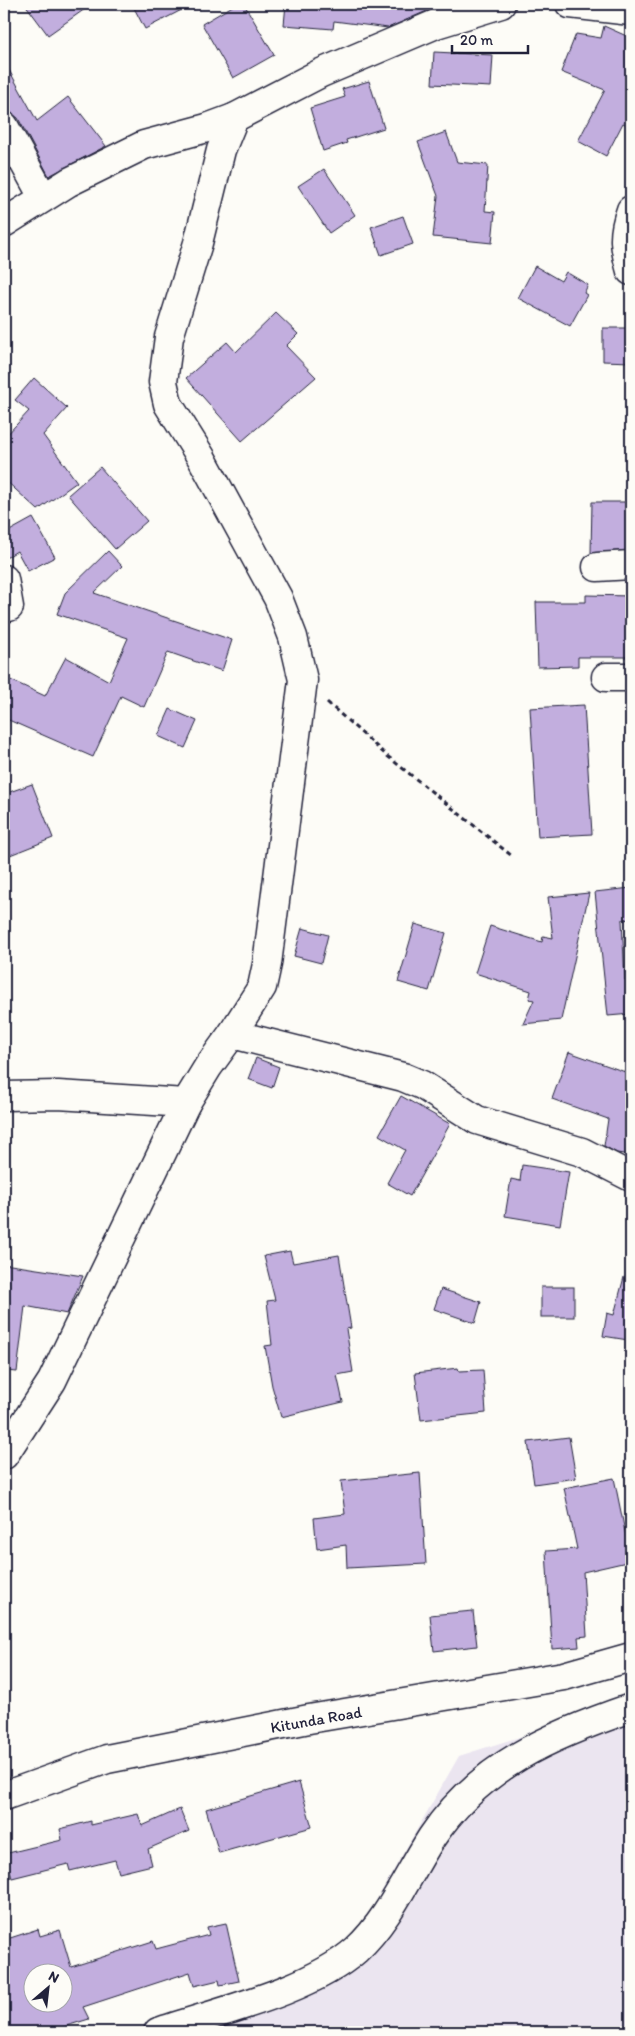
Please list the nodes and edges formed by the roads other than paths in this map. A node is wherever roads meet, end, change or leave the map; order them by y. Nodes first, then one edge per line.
1 (501, 4) edge
2 (570, 4) edge
3 (631, 11) edge
4 (234, 118) junction
5 (4, 126) edge
6 (43, 197) junction
7 (631, 210) edge
8 (4, 223) edge
9 (631, 271) edge
10 (631, 565) edge
11 (598, 567) dead end
12 (4, 579) edge
13 (9, 607) dead end
14 (232, 1034) junction
15 (4, 1096) edge
16 (186, 1103) junction
17 (631, 1177) edge
18 (4, 1455) edge
19 (631, 1657) edge
20 (631, 1708) edge
21 (4, 1796) edge
22 (158, 2032) edge

1 - 4 street
2 - 3 street
4 - 6 street
4 - 14 street
5 - 6 street
6 - 8 street
7 - 9 street
10 - 11 street
12 - 13 street
14 - 16 street
14 - 17 street
15 - 16 street
16 - 18 street
19 - 21 street, Kitunda Road
20 - 22 street

